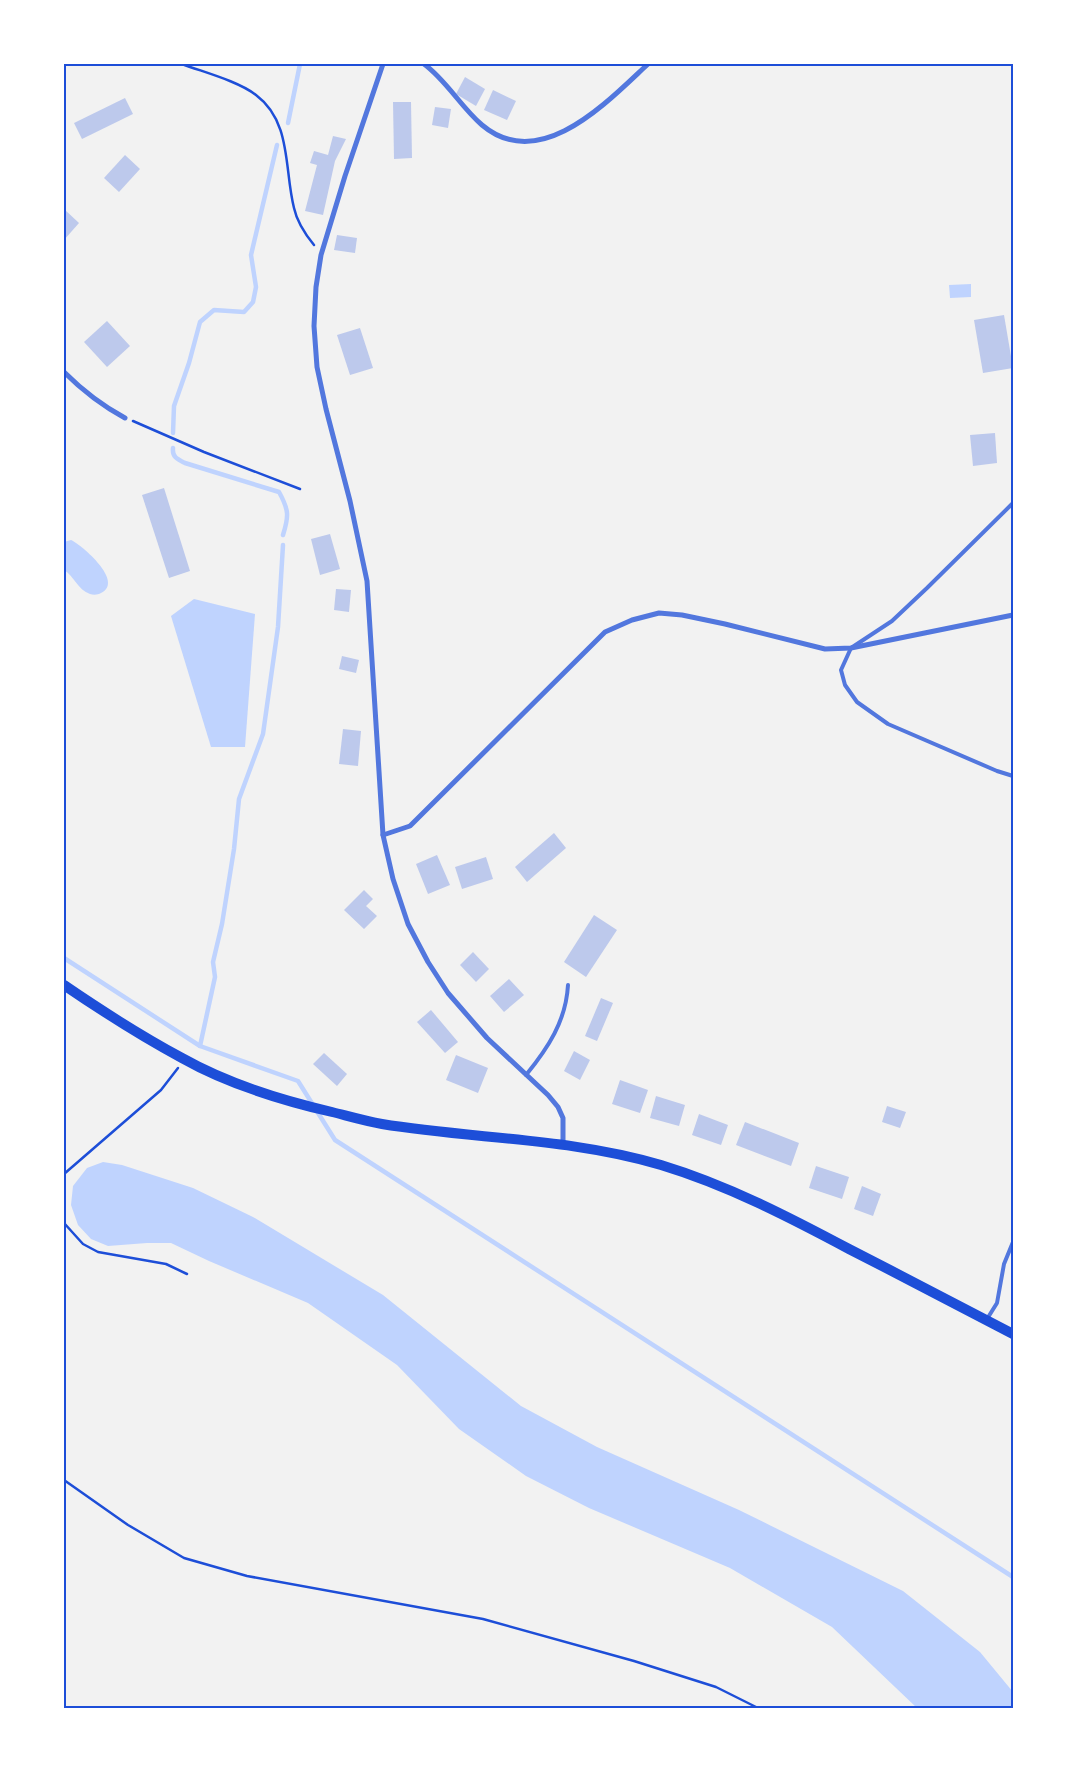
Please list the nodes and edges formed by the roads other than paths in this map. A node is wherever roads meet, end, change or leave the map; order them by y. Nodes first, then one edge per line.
1 (383, 64) edge
2 (424, 64) edge
3 (648, 64) edge
4 (64, 372) edge
5 (125, 418) road end
6 (1013, 503) edge
7 (1013, 615) edge
8 (851, 648) junction
9 (1013, 776) edge
10 (384, 835) junction
11 (64, 985) edge
12 (568, 985) dead end
13 (526, 1075) junction
14 (563, 1145) junction
15 (1013, 1242) edge
16 (986, 1320) junction
17 (1013, 1334) edge

1 - 10 street
2 - 3 street
4 - 5 street
6 - 8 lane
7 - 8 street
8 - 9 lane
8 - 10 street
10 - 13 street
11 - 14 main road
12 - 13 lane
13 - 14 street
14 - 16 main road
15 - 16 lane
16 - 17 main road

